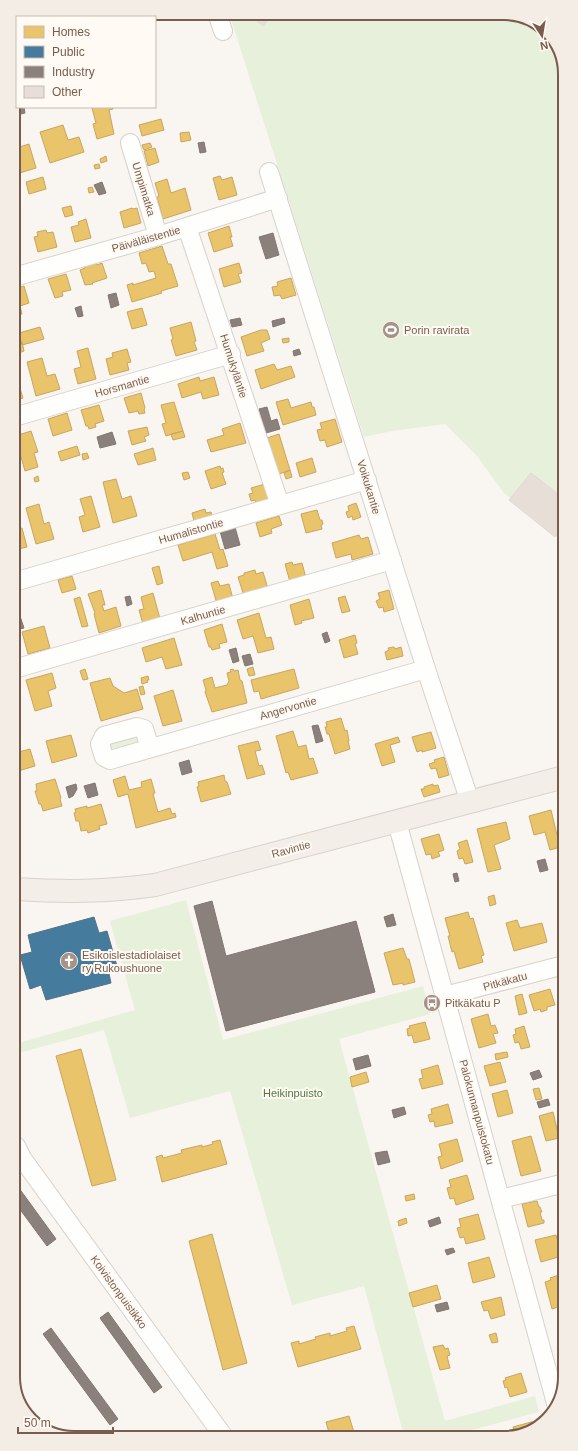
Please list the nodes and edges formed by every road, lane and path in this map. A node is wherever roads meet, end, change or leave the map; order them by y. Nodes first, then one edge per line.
1 (219, 20) edge
2 (223, 31) dead end
3 (130, 143) dead end
4 (269, 172) dead end
5 (278, 198) junction
6 (187, 227) junction
7 (158, 236) junction
8 (20, 274) edge
9 (231, 354) junction
10 (20, 415) edge
11 (367, 480) junction
12 (280, 505) junction
13 (392, 560) junction
14 (20, 580) edge
15 (20, 667) edge
16 (426, 668) junction
17 (150, 748) dead end
18 (558, 780) edge
19 (470, 802) junction
20 (397, 822) junction
21 (20, 889) edge
22 (558, 967) edge
23 (445, 996) junction
24 (20, 1154) edge
25 (558, 1184) edge
26 (500, 1199) junction
27 (554, 1396) edge
28 (220, 1431) edge

1 - 2 street
3 - 7 street, Umpimatka
4 - 5 street, Voikukantie
5 - 6 street, Päiväläistentie
5 - 11 street, Voikukantie
6 - 7 street, Päiväläistentie
6 - 9 street, Humukyläntie
7 - 8 street, Päiväläistentie
9 - 10 street, Horsmantie
9 - 12 street, Humukyläntie
11 - 12 street, Humalistontie
11 - 13 street, Voikukantie
12 - 14 street, Humalistontie
13 - 15 street, Kalhuntie
13 - 16 street, Voikukantie
16 - 17 street, Angervontie
16 - 19 street, Voikukantie
18 - 19 main road, Ravintie
19 - 20 main road, Ravintie
20 - 21 main road, Ravintie
20 - 23 street, Palokunnanpuistokatu
22 - 23 street, Pitkäkatu
23 - 26 street, Palokunnanpuistokatu
24 - 28 street, Koivistonpuistikko
25 - 26 street
26 - 27 street, Palokunnanpuistokatu

